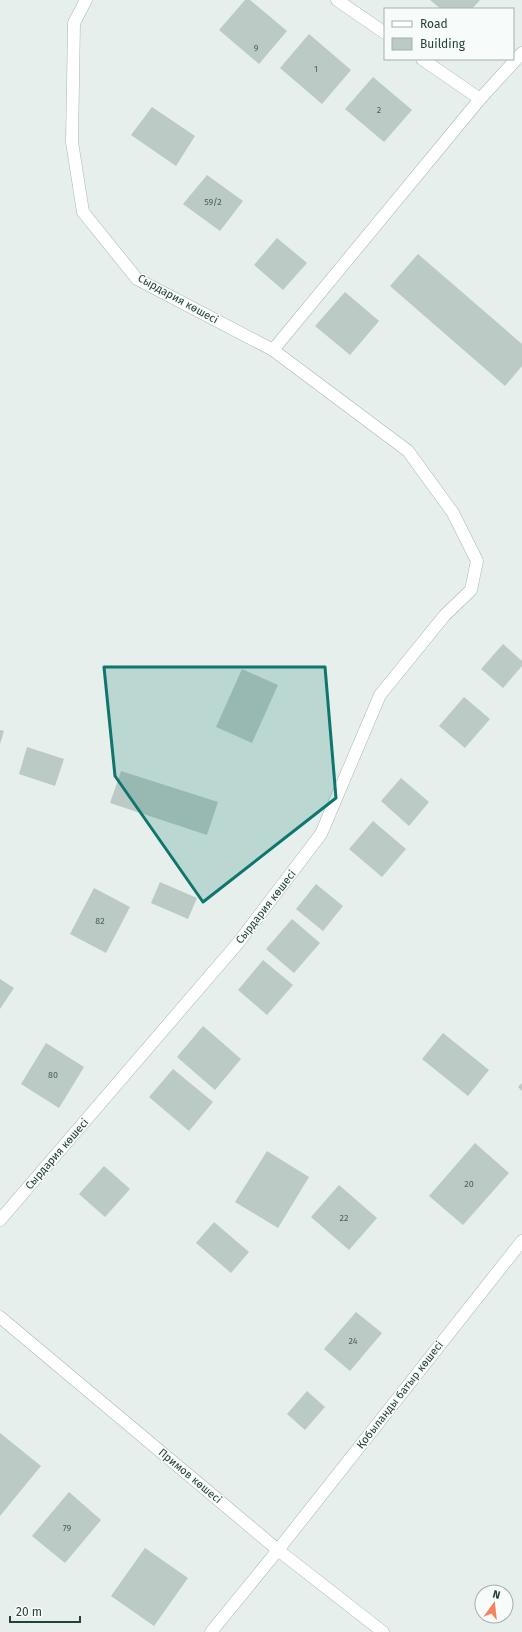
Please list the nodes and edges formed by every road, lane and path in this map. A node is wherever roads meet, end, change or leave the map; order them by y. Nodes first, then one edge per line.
1 (86, 0) edge
2 (338, 0) edge
3 (384, 32) edge
4 (522, 53) edge
5 (423, 60) edge
6 (480, 99) junction
7 (273, 350) junction
8 (1, 1215) edge
9 (522, 1241) edge
10 (0, 1317) edge
11 (278, 1550) junction
12 (211, 1632) edge
13 (383, 1632) edge

1 - 7 street, Сырдария көшесі
2 - 3 street
4 - 6 street
5 - 6 street
6 - 7 street
7 - 8 street, Сырдария көшесі
9 - 11 street, Қобыланды батыр көшесі
10 - 11 street, Примов көшесі
11 - 12 street, Қобыланды батыр көшесі
11 - 13 street, Примов көшесі

